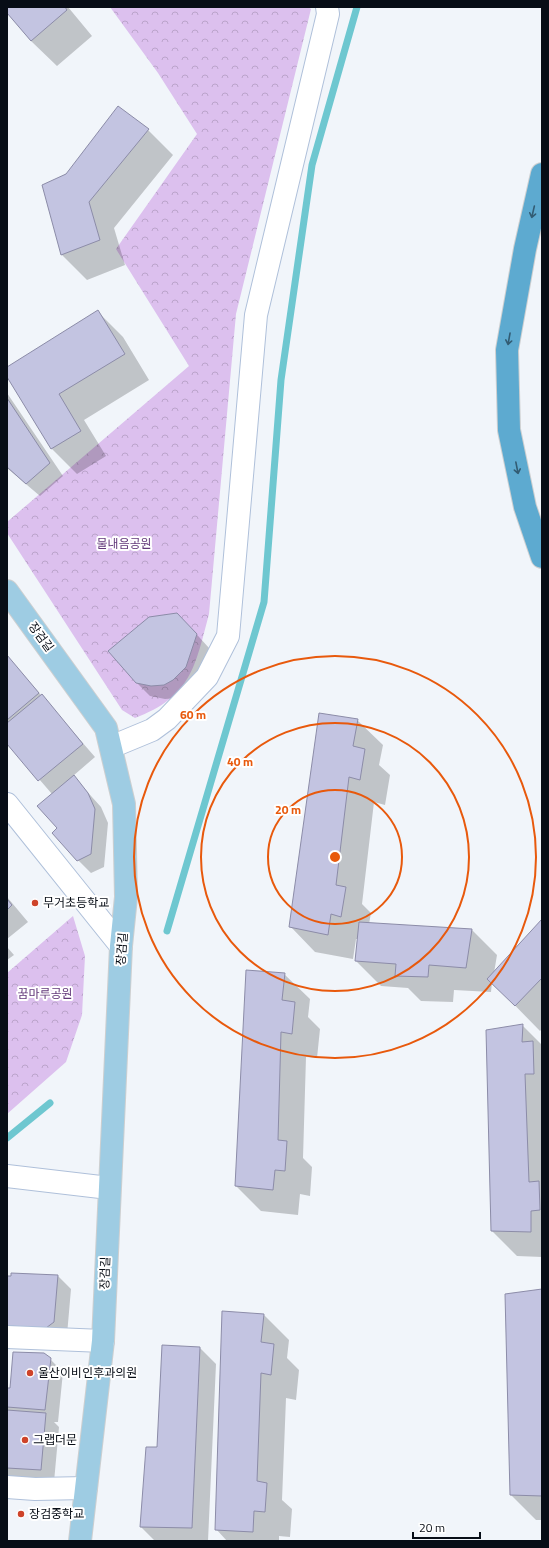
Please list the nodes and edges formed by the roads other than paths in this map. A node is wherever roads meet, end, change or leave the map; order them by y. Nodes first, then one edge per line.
1 (327, 7) edge
2 (542, 174) edge
3 (542, 557) edge
4 (10, 603) edge
5 (111, 747) junction
6 (7, 804) edge
7 (121, 946) junction
8 (7, 1176) edge
9 (109, 1188) junction
10 (7, 1337) edge
11 (103, 1341) junction
12 (7, 1487) edge
13 (86, 1488) junction
14 (80, 1541) edge

1 - 5 street
2 -> 3 highway
4 - 5 main road, 장검길
5 - 7 main road, 장검길
6 - 7 street
7 - 9 main road, 장검길
8 - 9 street
9 - 11 main road, 장검길
10 - 11 street
11 - 13 main road, 장검길
12 - 13 street
13 - 14 main road, 장검길

